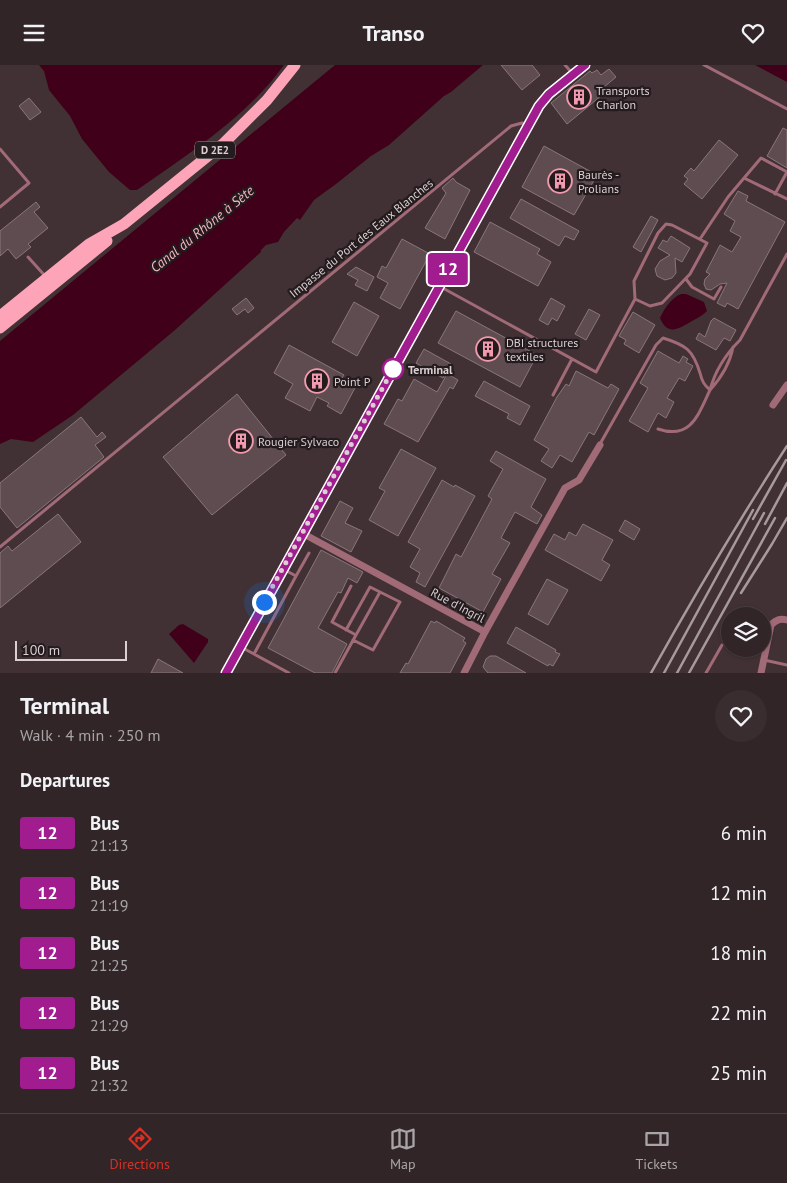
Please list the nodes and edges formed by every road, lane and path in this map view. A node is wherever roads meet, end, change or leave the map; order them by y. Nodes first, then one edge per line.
1 (295, 65) edge
2 (566, 65) edge
3 (584, 65) edge
4 (704, 65) edge
5 (573, 74) junction
6 (787, 109) edge
7 (528, 125) junction
8 (0, 149) edge
9 (787, 172) edge
10 (744, 178) junction
11 (775, 193) junction
12 (787, 199) edge
13 (0, 207) edge
14 (700, 239) junction
15 (787, 254) edge
16 (28, 257) dead end
17 (686, 279) junction
18 (50, 282) junction
19 (439, 286) junction
20 (721, 287) dead end
21 (635, 299) junction
22 (0, 316) edge
23 (0, 328) edge
24 (572, 359) junction
25 (787, 385) edge
26 (710, 390) junction
27 (553, 395) dead end
28 (774, 405) dead end
29 (658, 429) dead end
30 (600, 445) joint
31 (302, 533) junction
32 (0, 547) edge
33 (309, 553) dead end
34 (283, 569) junction
35 (296, 576) junction
36 (350, 586) dead end
37 (380, 592) junction
38 (787, 620) edge
39 (346, 630) junction
40 (485, 632) junction
41 (356, 635) junction
42 (353, 640) junction
43 (240, 647) junction
44 (721, 647) edge
45 (254, 654) junction
46 (763, 660) junction
47 (787, 665) edge
48 (226, 673) edge
49 (289, 673) edge
50 (335, 673) edge
51 (464, 673) edge
52 (706, 673) edge
53 (761, 673) edge

1 - 18 main road, D 2E2
2 - 5 lane
3 - 5 street
4 - 6 lane
5 - 7 street
7 - 19 street
7 - 32 lane, Impasse du Port des Eaux Blanches
8 - 13 lane
9 - 10 lane
9 - 11 lane
10 - 11 lane
10 - 14 lane
11 - 12 lane
14 - 17 lane
14 - 21 lane
15 - 26 lane
16 - 18 lane
17 - 20 lane
17 - 21 lane
18 - 22 main road, D 2E2
18 - 23 main road, D 2E2
19 - 24 lane
19 - 31 street
21 - 24 lane
24 - 27 lane
25 - 28 street
26 - 29 lane
26 - 30 lane
30 - 40 street, Rue d'Ingril
31 - 34 street
31 - 40 street, Rue d'Ingril
33 - 35 lane
34 - 35 lane
34 - 43 street
35 - 45 lane
36 - 39 lane
37 - 39 lane
37 - 41 lane
37 - 42 lane
38 - 46 street
39 - 41 lane
40 - 51 street
41 - 42 lane
42 - 50 lane
43 - 45 lane
43 - 48 street
44 - 52 lane
45 - 49 lane
46 - 47 lane
46 - 53 street

